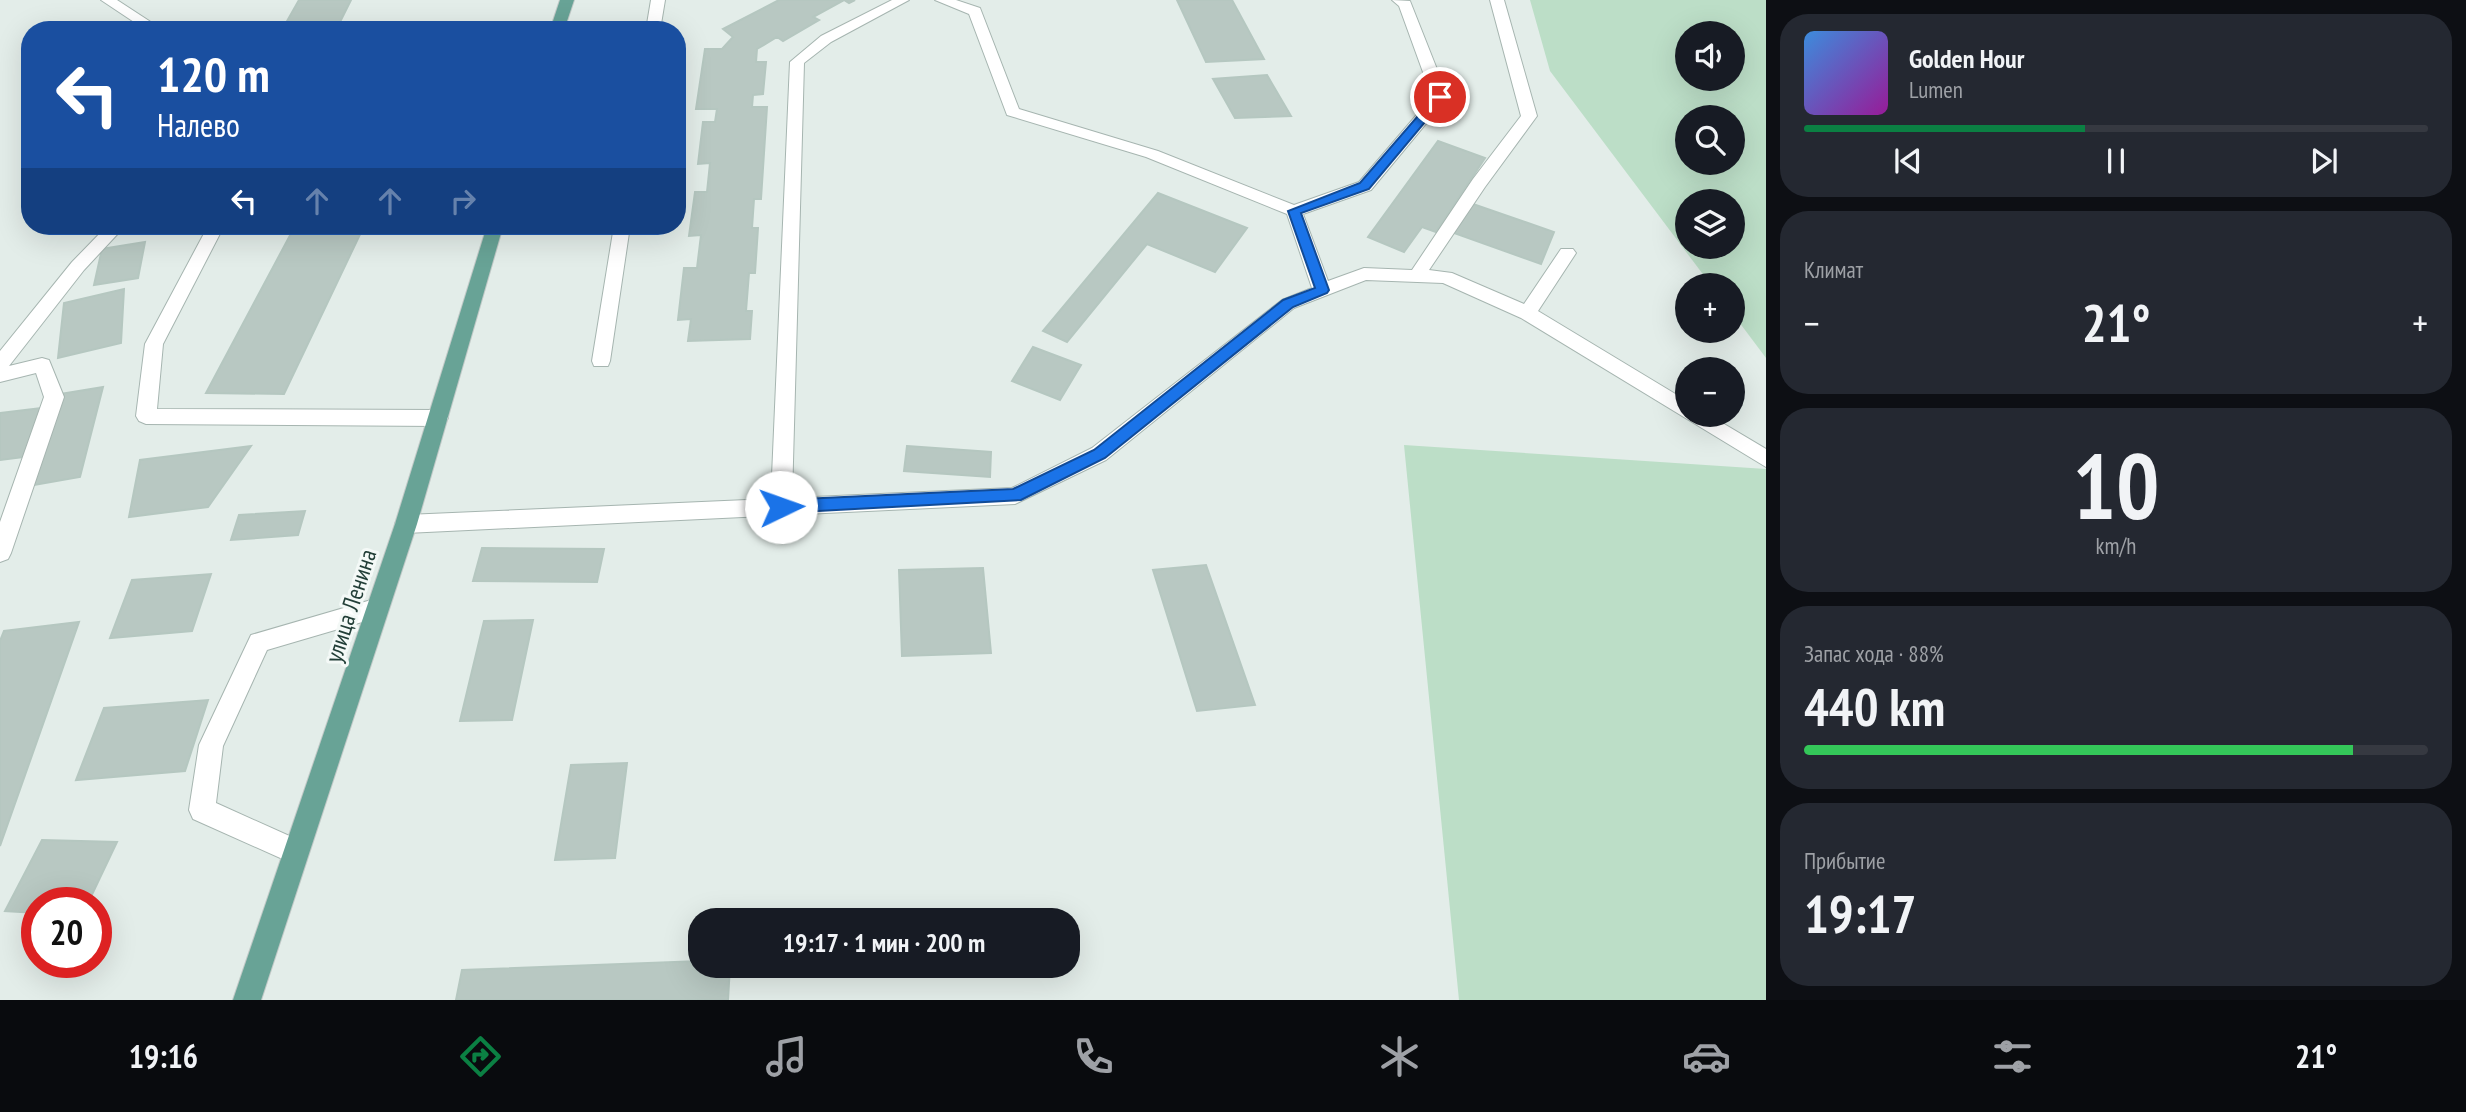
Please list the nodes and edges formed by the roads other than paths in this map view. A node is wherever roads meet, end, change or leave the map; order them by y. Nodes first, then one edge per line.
1 (108, 0) edge
2 (568, 0) edge
3 (658, 0) edge
4 (902, 0) edge
5 (942, 0) edge
6 (1399, 0) edge
7 (1497, 0) edge
8 (142, 21) edge
9 (560, 21) edge
10 (654, 21) edge
11 (1294, 211) junction
12 (108, 235) edge
13 (211, 235) edge
14 (492, 235) edge
15 (621, 235) edge
16 (1567, 253) dead end
17 (1418, 274) junction
18 (1322, 290) junction
19 (1527, 313) junction
20 (601, 361) dead end
21 (0, 364) edge
22 (0, 375) edge
23 (1675, 403) edge
24 (438, 418) junction
25 (1714, 427) edge
26 (1766, 459) edge
27 (781, 507) junction
28 (406, 524) junction
29 (0, 552) edge
30 (378, 608) junction
31 (296, 852) junction
32 (247, 1000) edge

1 - 8 lane
2 - 9 main road
3 - 10 lane
4 - 27 lane
5 - 11 lane
6 - 11 lane
7 - 17 lane
11 - 18 lane
12 - 21 lane
13 - 24 lane
14 - 24 main road, улица Ленина
15 - 20 lane
16 - 19 lane
17 - 18 lane
17 - 19 lane
18 - 27 lane
19 - 23 lane
22 - 29 lane
24 - 28 main road, улица Ленина
25 - 26 lane
27 - 28 lane
28 - 30 main road, улица Ленина
30 - 31 main road, улица Ленина
30 - 31 lane
31 - 32 main road, улица Ленина

